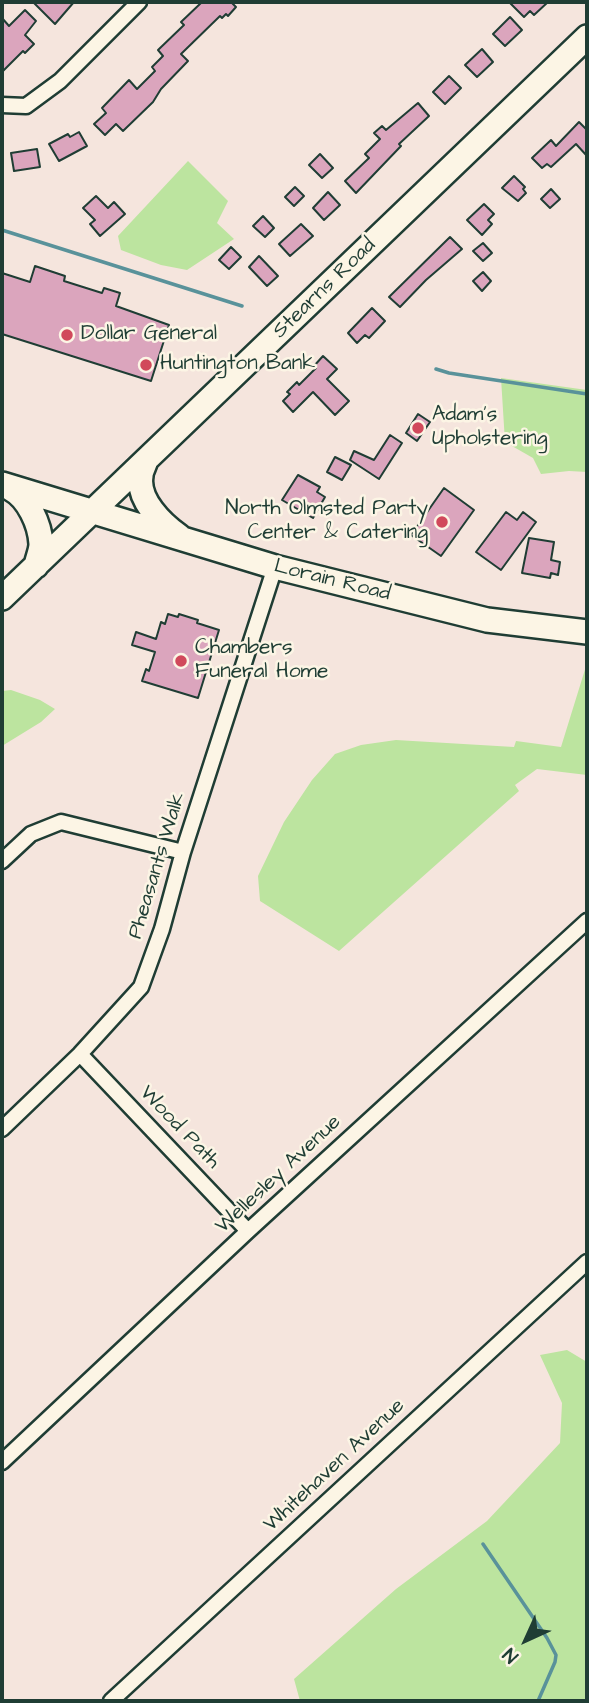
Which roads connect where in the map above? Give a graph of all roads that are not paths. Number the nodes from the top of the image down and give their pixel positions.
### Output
1 (139, 2) edge
2 (587, 37) edge
3 (2, 105) edge
4 (146, 460) junction
5 (2, 484) edge
6 (92, 512) junction
7 (184, 540) junction
8 (36, 566) junction
9 (275, 567) junction
10 (2, 598) edge
11 (587, 632) edge
12 (183, 852) junction
13 (2, 861) edge
14 (587, 921) edge
15 (80, 1054) junction
16 (2, 1129) edge
17 (248, 1231) junction
18 (587, 1262) edge
19 (2, 1462) edge
20 (111, 1701) edge

1 - 3 street
2 - 4 main road, Stearns Road
4 - 6 main road, Stearns Road
4 - 7 main road
5 - 6 main road, Lorain Road
5 - 8 main road
6 - 7 main road, Lorain Road
6 - 8 main road, Stearns Road
7 - 9 main road, Lorain Road
8 - 10 main road, Stearns Road
9 - 11 main road, Lorain Road
9 - 12 street, Pheasants Walk
12 - 13 street
12 - 15 street, Pheasants Walk
14 - 17 street, Wellesley Avenue
15 - 16 street, Pheasants Walk
15 - 17 street, Wood Path
17 - 19 street, Wellesley Avenue
18 - 20 street, Whitehaven Avenue

